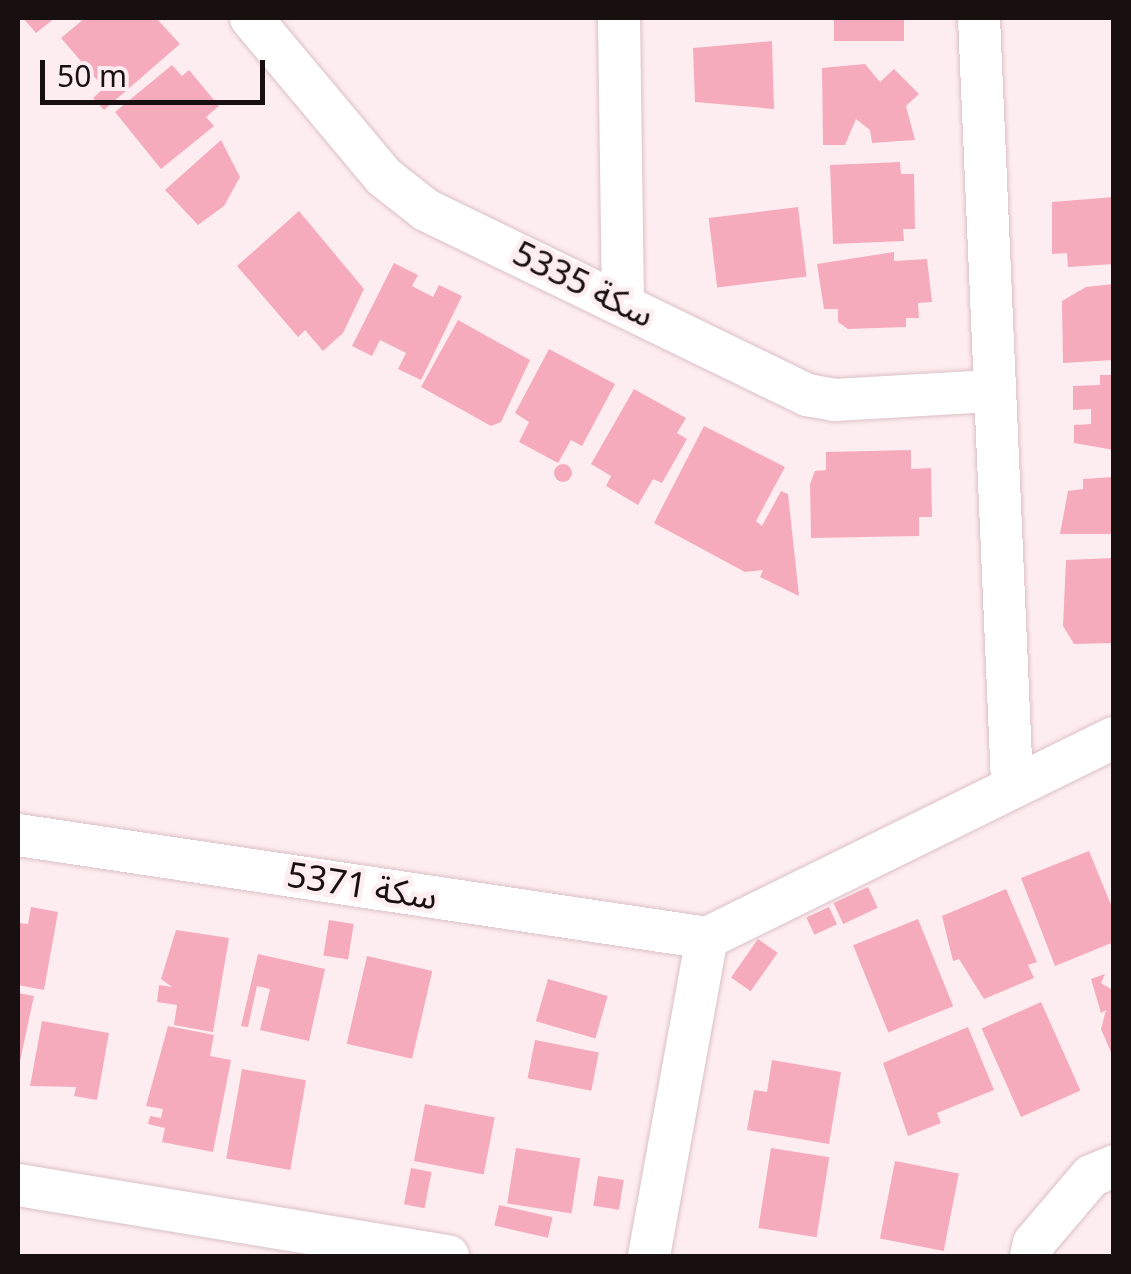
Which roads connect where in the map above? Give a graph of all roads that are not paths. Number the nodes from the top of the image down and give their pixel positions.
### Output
1 (251, 18) edge
2 (619, 18) edge
3 (979, 18) edge
4 (623, 302) junction
5 (992, 392) junction
6 (1114, 738) edge
7 (1012, 784) junction
8 (18, 835) edge
9 (707, 938) junction
10 (1114, 1166) edge
11 (18, 1185) edge
12 (267, 1242) edge
13 (448, 1256) edge
14 (649, 1256) edge
15 (1031, 1256) edge

1 - 4 street, سكة 5335
2 - 4 street
3 - 5 street
4 - 5 street, سكة 5335
5 - 7 street
6 - 7 street
7 - 9 street
8 - 9 street, سكة 5371
9 - 14 street
10 - 15 street
11 - 12 street
12 - 13 street

